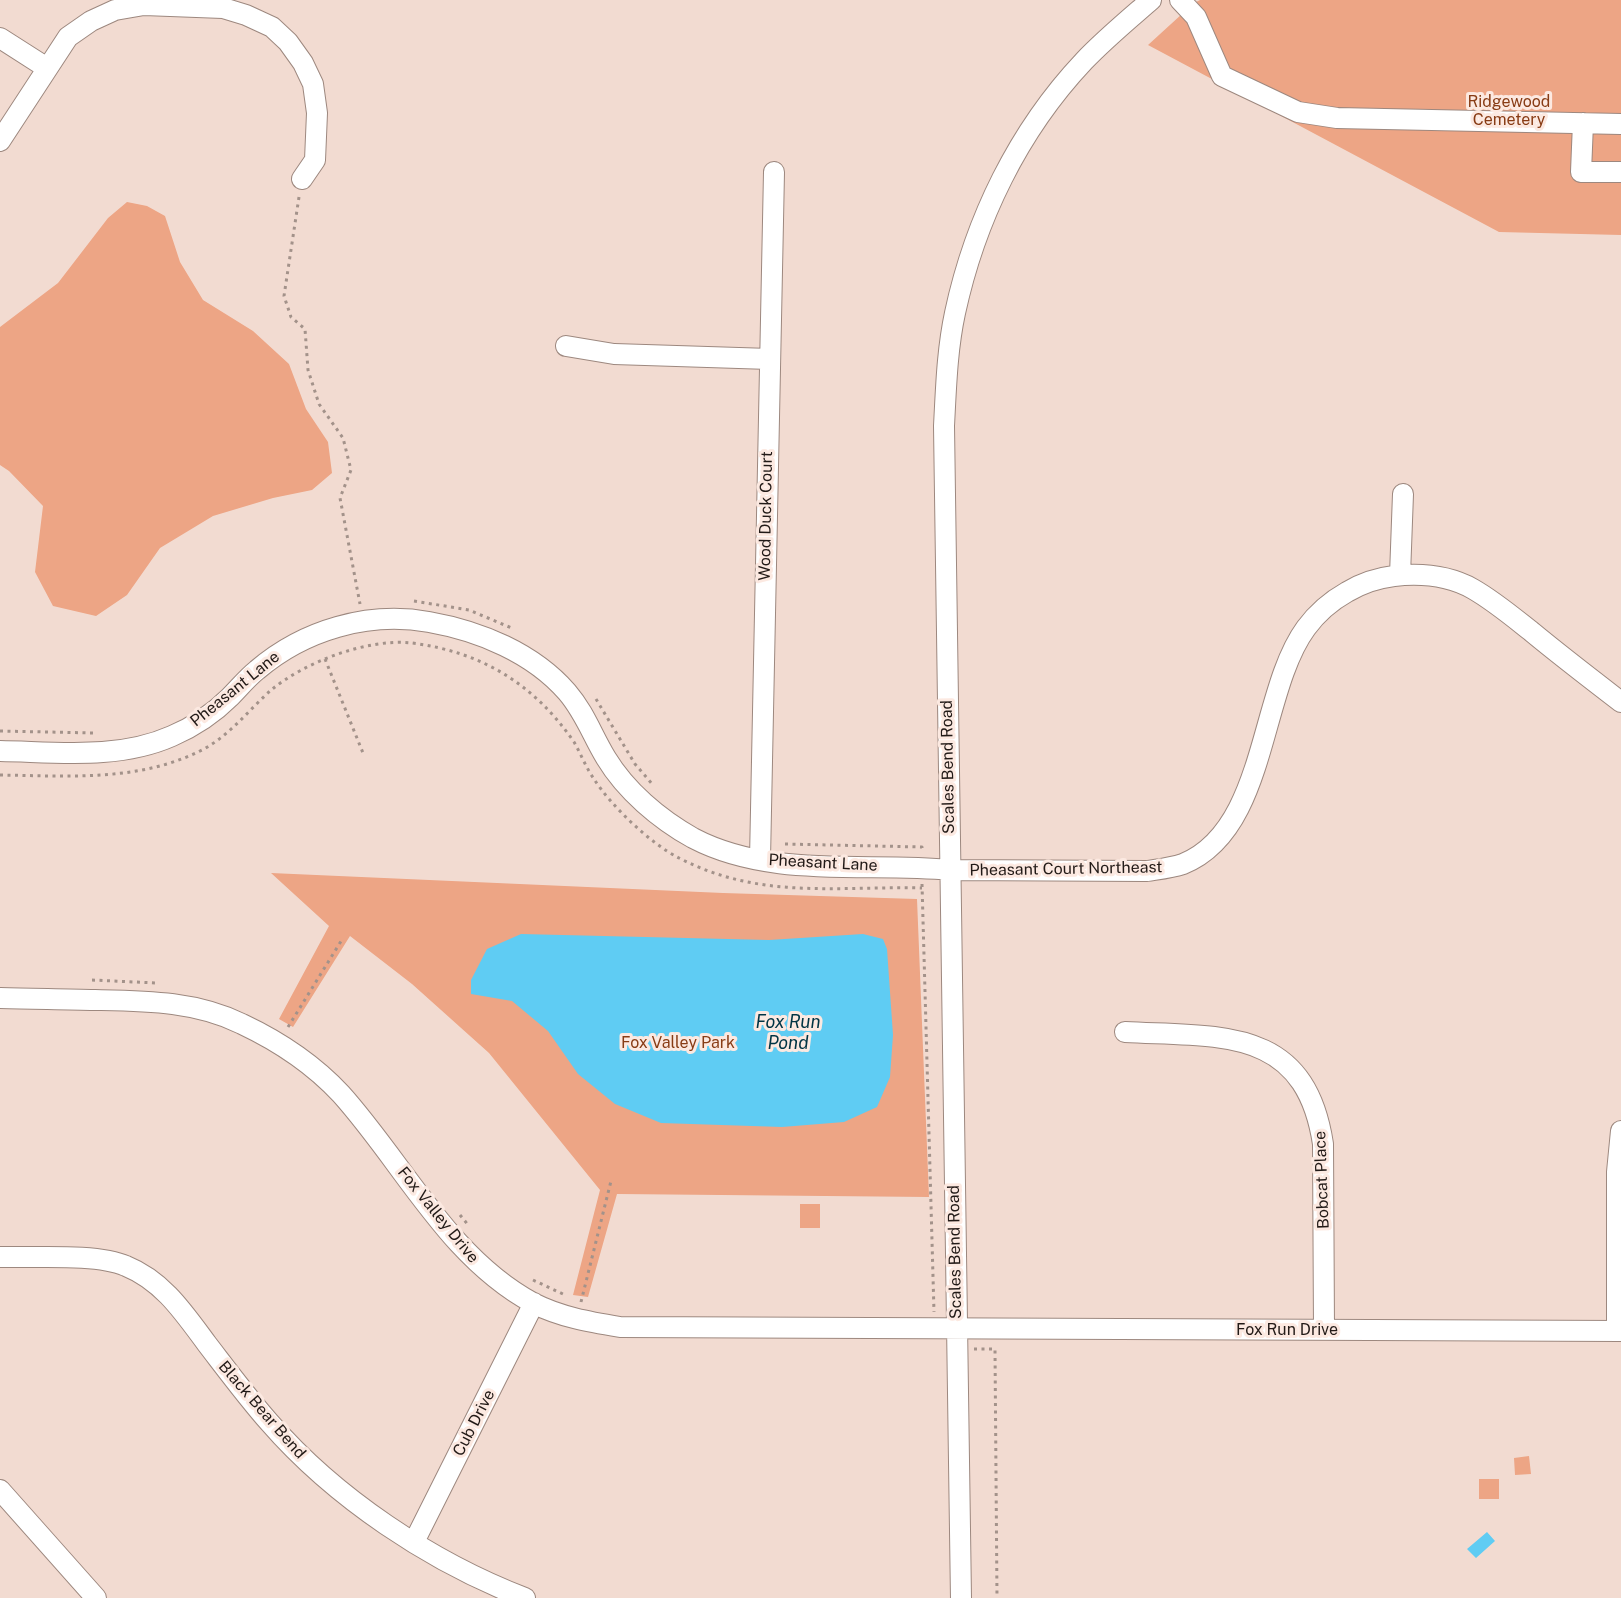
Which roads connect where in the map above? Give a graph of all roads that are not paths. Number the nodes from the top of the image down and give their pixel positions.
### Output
1 (1151, 0) edge
2 (1180, 0) edge
3 (0, 38) edge
4 (47, 68) junction
5 (1583, 123) junction
6 (1621, 124) edge
7 (0, 141) edge
8 (774, 172) dead end
9 (1621, 172) edge
10 (302, 179) road end
11 (566, 346) dead end
12 (770, 359) junction
13 (1403, 494) dead end
14 (1400, 575) junction
15 (1621, 702) edge
16 (0, 751) edge
17 (759, 850) junction
18 (950, 870) junction
19 (0, 998) edge
20 (1125, 1032) dead end
21 (1621, 1131) edge
22 (0, 1257) edge
23 (534, 1303) junction
24 (956, 1319) junction
25 (1324, 1330) junction
26 (1619, 1331) edge
27 (0, 1490) edge
28 (414, 1542) junction
29 (96, 1598) edge
30 (525, 1598) edge
31 (961, 1598) edge

1 - 18 street, Scales Bend Road
2 - 5 street
3 - 4 street
4 - 7 street
4 - 10 street
5 - 6 street
5 - 9 street
8 - 12 street, Wood Duck Court
11 - 12 street
12 - 17 street, Wood Duck Court
13 - 14 street
14 - 15 street, Pheasant Court Northeast
14 - 18 street, Pheasant Court Northeast
16 - 17 street, Pheasant Lane
17 - 18 street, Pheasant Lane
18 - 24 street, Scales Bend Road
19 - 23 street, Fox Valley Drive
20 - 25 street, Bobcat Place
21 - 26 street
22 - 28 street, Black Bear Bend
23 - 24 street, Fox Valley Drive
23 - 28 street, Cub Drive
24 - 25 street, Fox Run Drive
24 - 31 street, Scales Bend Road
25 - 26 street, Fox Run Drive
27 - 29 street
28 - 30 street, Black Bear Bend

